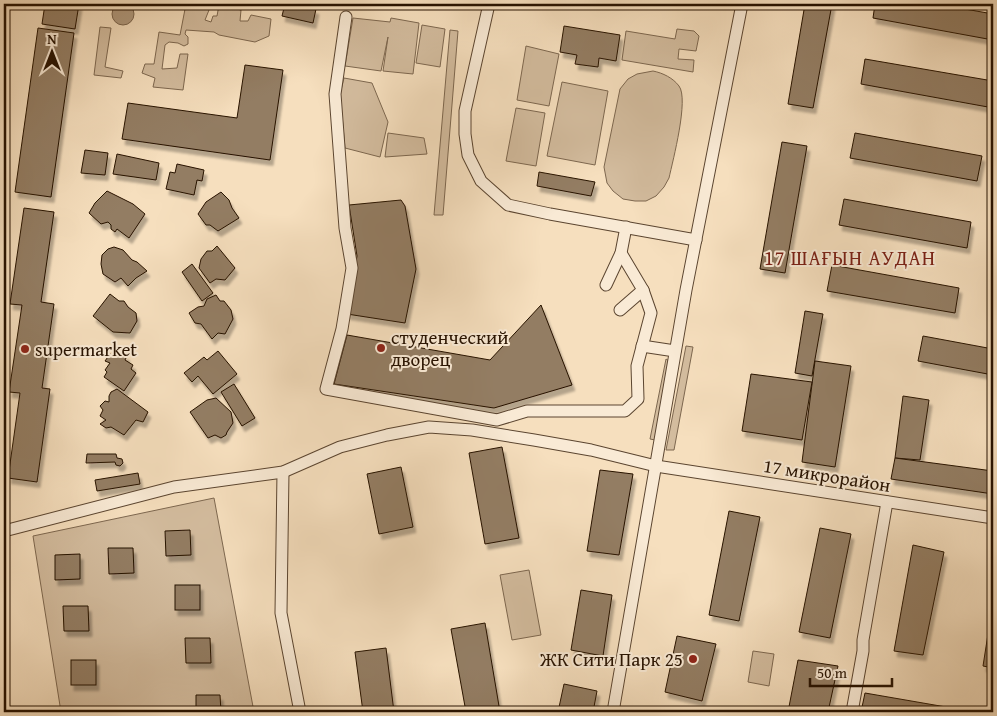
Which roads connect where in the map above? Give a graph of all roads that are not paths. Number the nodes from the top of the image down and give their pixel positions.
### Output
1 (490, 4) edge
2 (742, 4) edge
3 (346, 17) dead end
4 (626, 227) junction
5 (696, 240) junction
6 (621, 253) junction
7 (606, 285) dead end
8 (643, 290) junction
9 (620, 310) dead end
10 (642, 346) junction
11 (675, 351) junction
12 (656, 466) junction
13 (283, 472) junction
14 (887, 502) junction
15 (993, 518) edge
16 (4, 531) edge
17 (300, 712) edge
18 (613, 712) edge
19 (852, 712) edge

1 - 4 street
2 - 5 street
3 - 10 street
4 - 5 street
4 - 6 street
5 - 11 street
6 - 7 street
6 - 8 street
8 - 9 street
8 - 10 street
10 - 11 street
11 - 12 street
12 - 13 street, 17 микрорайон
12 - 14 street, 17 микрорайон
12 - 18 street
13 - 16 street, 17 микрорайон
13 - 17 street
14 - 15 street, 17 микрорайон
14 - 19 street

